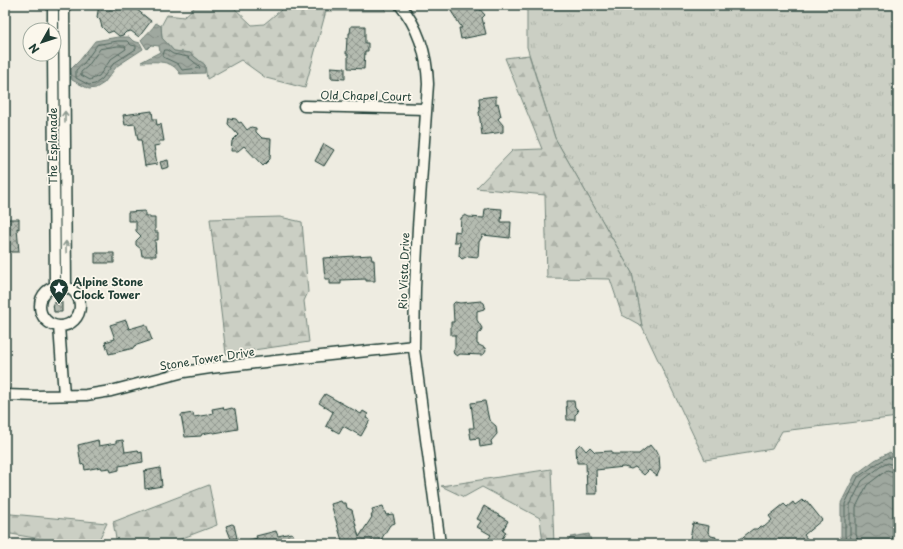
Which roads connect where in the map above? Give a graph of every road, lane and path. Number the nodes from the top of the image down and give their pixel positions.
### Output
1 (53, 5) edge
2 (64, 5) edge
3 (400, 5) edge
4 (53, 22) edge
5 (54, 62) edge
6 (304, 106) dead end
7 (426, 109) junction
8 (55, 285) junction
9 (66, 286) junction
10 (59, 326) junction
11 (414, 346) junction
12 (5, 395) edge
13 (64, 395) junction
14 (440, 544) edge

1 - 4 street
9 -> 2 street, The Esplanade
3 - 7 street, Rio Vista Drive
5 - 8 street, The Esplanade
6 - 7 street, Old Chapel Court
7 - 11 street, Rio Vista Drive
8 - 9 street
8 - 10 street
9 - 10 street
10 - 13 street
11 - 13 street, Stone Tower Drive
11 - 14 street, Rio Vista Drive
12 - 13 street, Stone Tower Drive

